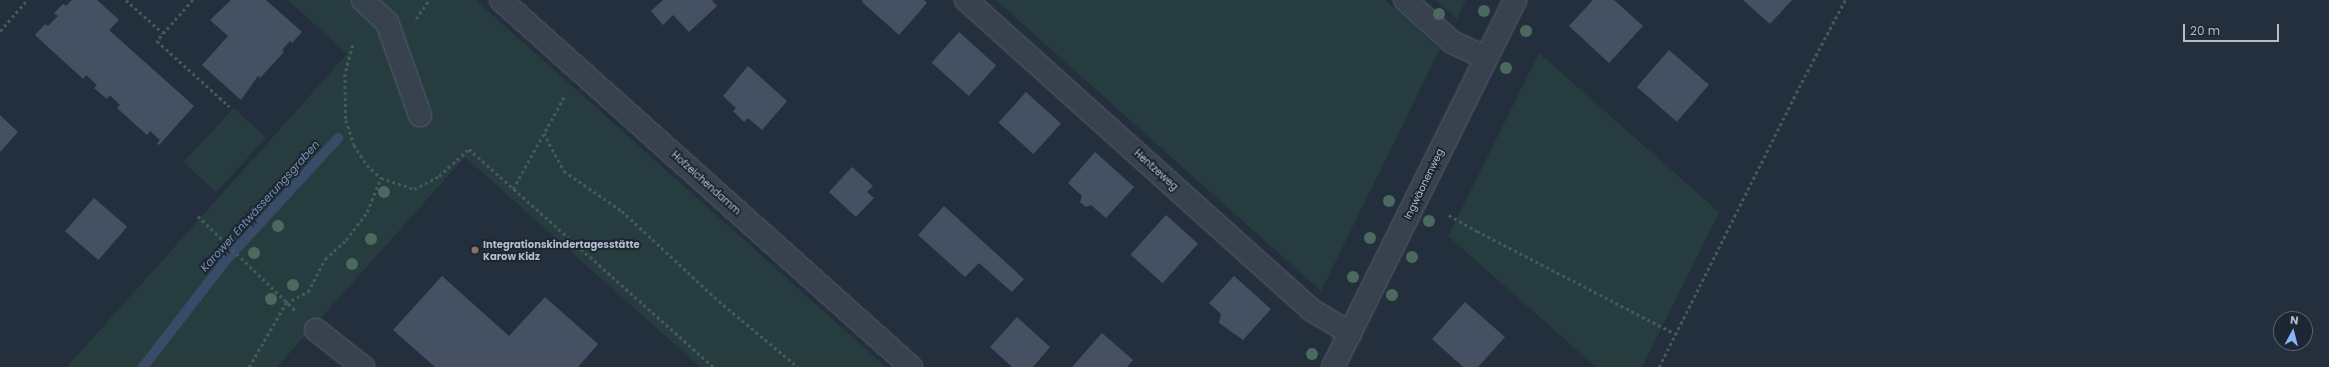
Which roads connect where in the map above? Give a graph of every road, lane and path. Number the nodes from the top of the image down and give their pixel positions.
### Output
1 (27, 0) edge
2 (126, 0) edge
3 (193, 0) edge
4 (363, 0) edge
5 (501, 0) edge
6 (966, 0) edge
7 (1405, 0) edge
8 (1515, 0) edge
9 (1845, 0) edge
10 (0, 30) edge
11 (163, 33) junction
12 (353, 45) dead end
13 (1486, 58) junction
14 (579, 70) junction
15 (230, 107) dead end
16 (420, 115) dead end
17 (544, 133) junction
18 (381, 178) junction
19 (513, 189) junction
20 (1449, 214) dead end
21 (198, 216) dead end
22 (286, 303) junction
23 (316, 330) dead end
24 (1350, 334) junction
25 (1676, 334) junction
26 (249, 367) edge
27 (363, 367) edge
28 (714, 367) edge
29 (798, 367) edge
30 (911, 367) edge
31 (1333, 367) edge
32 (1659, 367) edge

1 - 10 path
2 - 11 path
3 - 11 path
4 - 16 street
5 - 14 street, Hofzeichendamm
6 - 24 street, Hentzeweg
7 - 13 street
8 - 13 street, Ingwäonenweg
9 - 25 path
11 - 15 path
12 - 18 path
13 - 24 street, Ingwäonenweg
14 - 17 path
14 - 30 street, Hofzeichendamm
17 - 19 path
17 - 29 path
18 - 19 path
18 - 22 path
19 - 28 path
20 - 25 path
21 - 22 path
22 - 26 path
23 - 27 street
24 - 31 street, Ingwäonenweg
25 - 32 path

